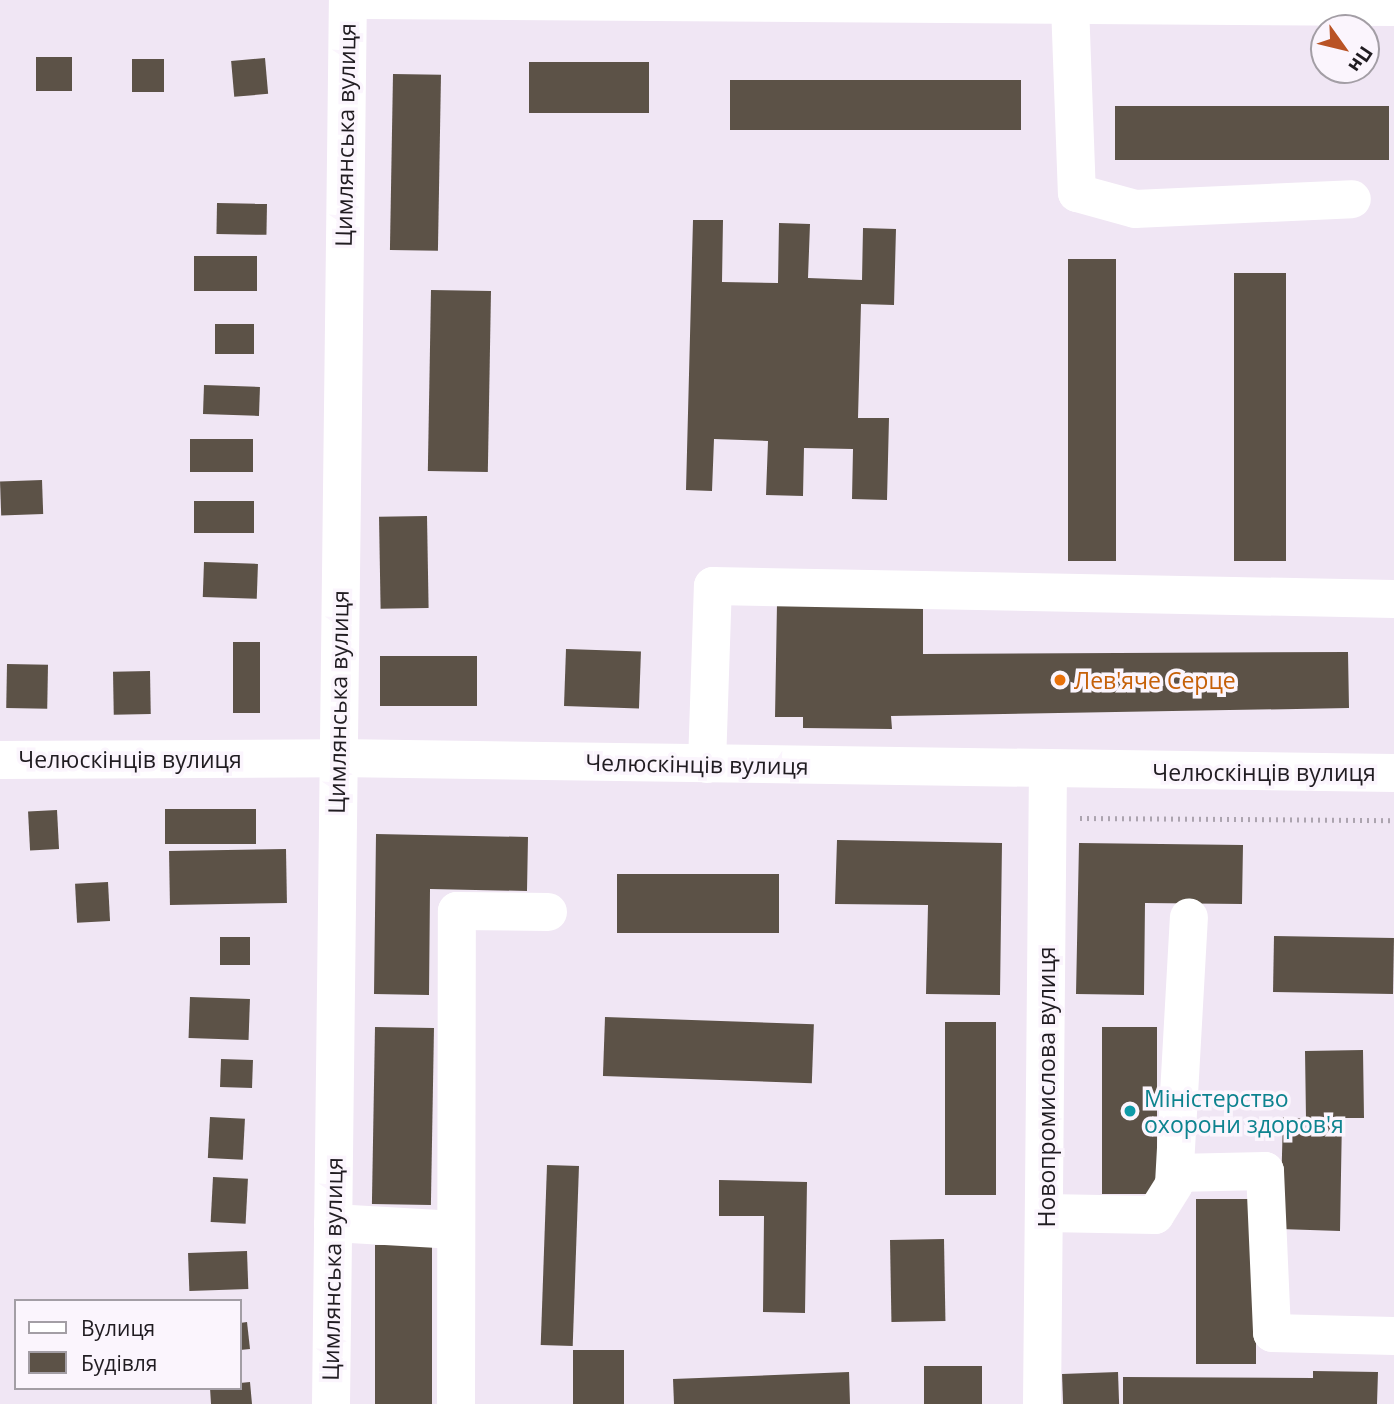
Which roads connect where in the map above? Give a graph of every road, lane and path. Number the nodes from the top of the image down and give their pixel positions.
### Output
1 (348, 0) edge
2 (369, 0) edge
3 (1070, 5) junction
4 (1394, 7) edge
5 (1352, 199) dead end
6 (1394, 599) edge
7 (337, 758) junction
8 (0, 760) edge
9 (707, 764) junction
10 (1048, 770) junction
11 (1394, 773) edge
12 (1048, 818) junction
13 (1394, 820) edge
14 (548, 912) dead end
15 (1189, 917) dead end
16 (1175, 1173) junction
17 (1046, 1213) junction
18 (333, 1223) junction
19 (456, 1230) junction
20 (1394, 1336) edge
21 (331, 1404) edge
22 (456, 1404) edge
23 (1042, 1404) edge

1 - 7 street, Цимлянська вулиця
2 - 3 street
3 - 4 street
3 - 5 street
6 - 9 street
7 - 8 street, Челюскінців вулиця
7 - 9 street, Челюскінців вулиця
7 - 18 street, Цимлянська вулиця
9 - 10 street, Челюскінців вулиця
10 - 11 street, Челюскінців вулиця
10 - 12 street, Новопромислова вулиця
12 - 13 path
12 - 17 street, Новопромислова вулиця
14 - 19 street
15 - 16 street
16 - 17 street
16 - 20 street
17 - 23 street, Новопромислова вулиця
18 - 19 street
18 - 21 street, Цимлянська вулиця
19 - 22 street

